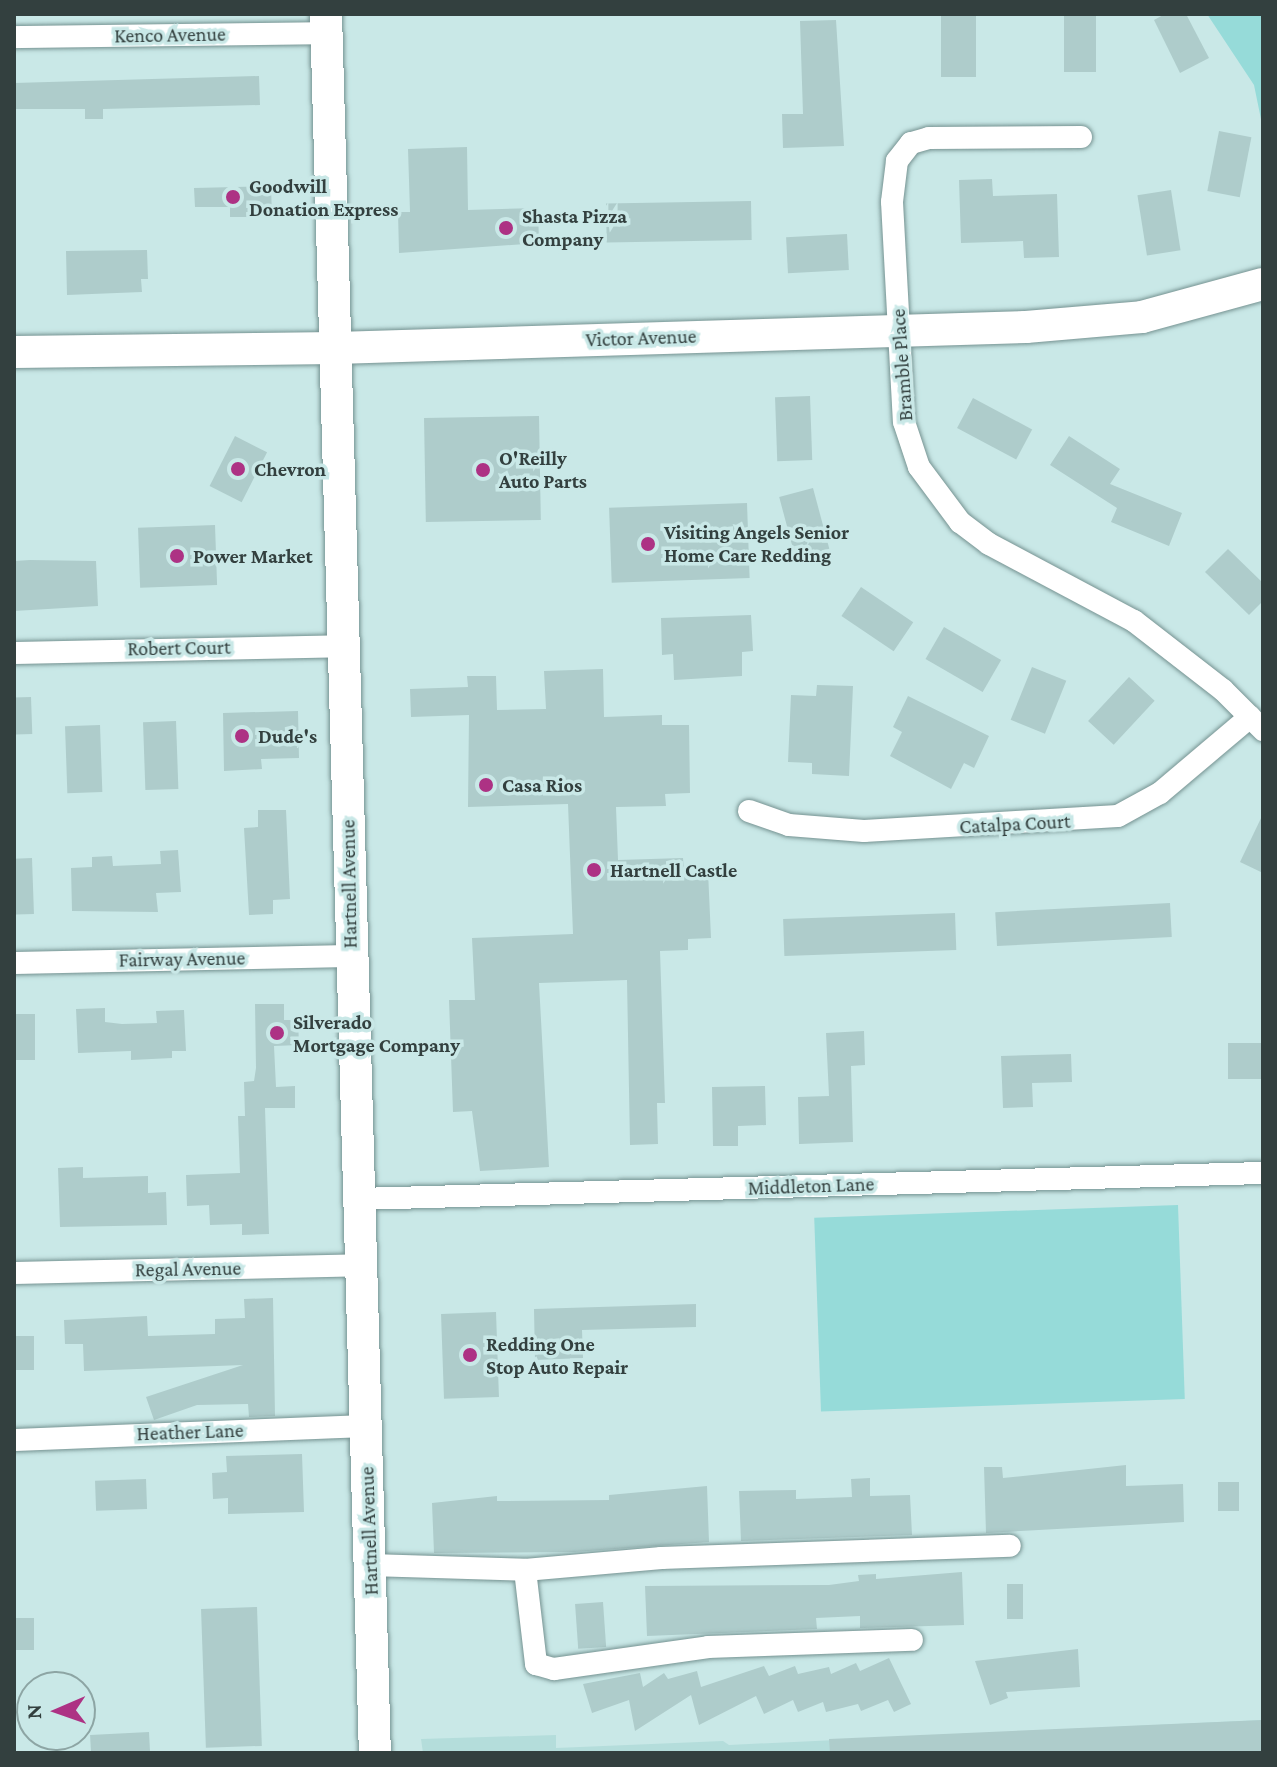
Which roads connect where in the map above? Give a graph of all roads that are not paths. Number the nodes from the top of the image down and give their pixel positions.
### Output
1 (327, 24) edge
2 (14, 37) edge
3 (1081, 137) dead end
4 (1263, 284) edge
5 (898, 330) junction
6 (336, 348) junction
7 (14, 352) edge
8 (343, 646) junction
9 (14, 653) edge
10 (1256, 723) edge
11 (749, 811) dead end
12 (350, 956) junction
13 (14, 963) edge
14 (1263, 1173) edge
15 (359, 1199) junction
16 (361, 1265) junction
17 (14, 1273) edge
18 (367, 1426) junction
19 (14, 1440) edge
20 (1010, 1546) dead end
21 (370, 1565) junction
22 (525, 1570) junction
23 (912, 1640) dead end
24 (375, 1753) edge

1 - 2 street, Kenco Avenue
1 - 6 main road, Hartnell Avenue
3 - 5 street, Bramble Place
4 - 5 main road, Victor Avenue
5 - 6 main road, Victor Avenue
5 - 10 street, Bramble Place
6 - 7 main road, Victor Avenue
6 - 8 main road, Hartnell Avenue
8 - 9 street, Robert Court
8 - 12 main road, Hartnell Avenue
10 - 11 street, Catalpa Court
12 - 13 street, Fairway Avenue
12 - 15 main road, Hartnell Avenue
14 - 15 street, Middleton Lane
15 - 16 main road, Hartnell Avenue
16 - 17 street, Regal Avenue
16 - 18 main road, Hartnell Avenue
18 - 19 street, Heather Lane
18 - 21 main road, Hartnell Avenue
20 - 22 street
21 - 22 street
21 - 24 main road, Hartnell Avenue
22 - 23 street

